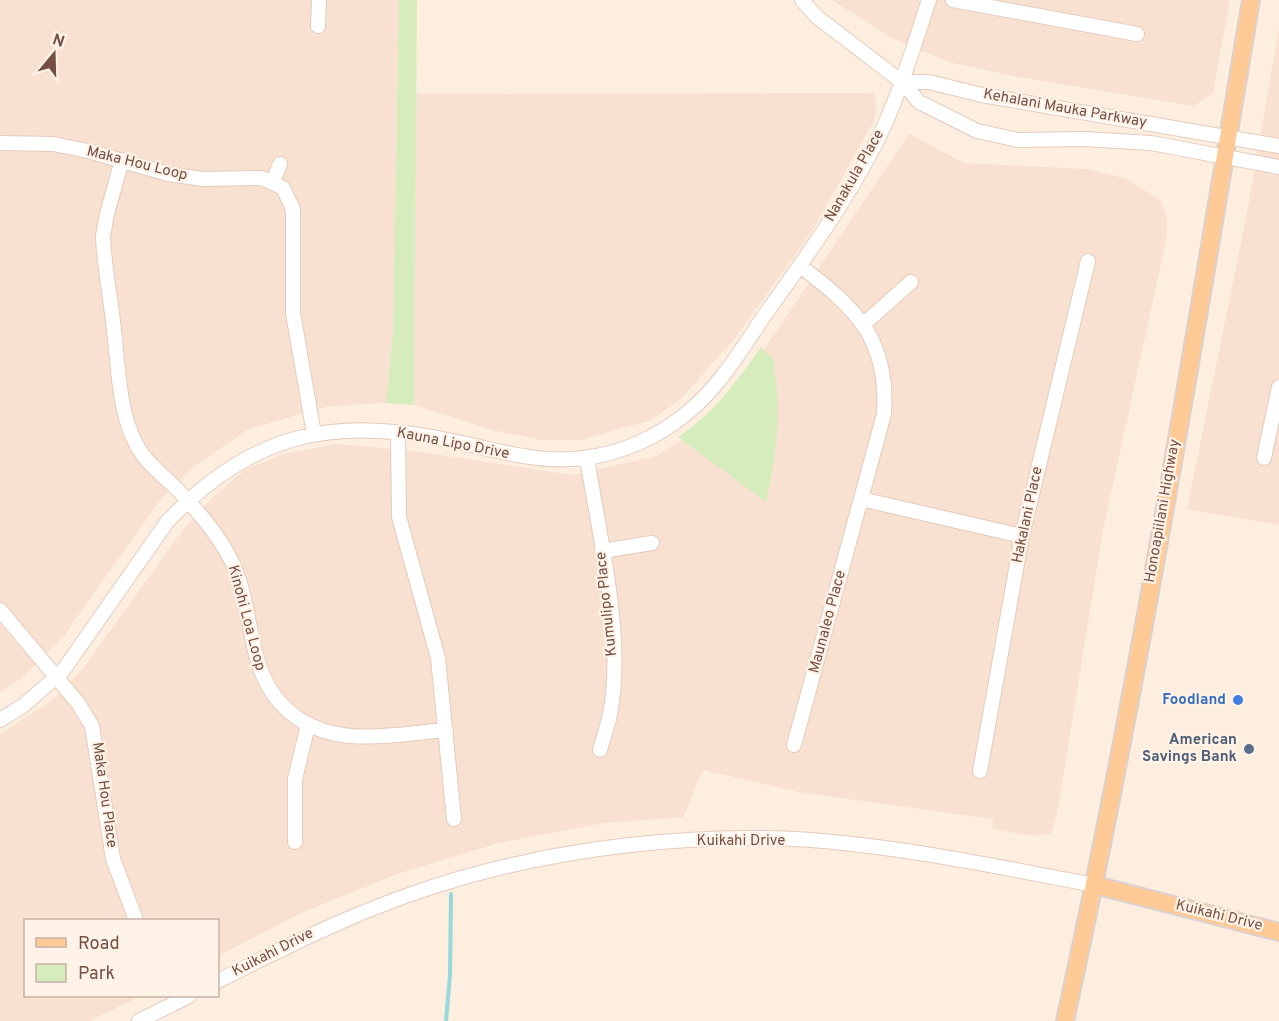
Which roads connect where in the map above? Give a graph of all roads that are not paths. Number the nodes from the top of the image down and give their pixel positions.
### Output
1 (319, 0) edge
2 (802, 0) edge
3 (929, 0) edge
4 (953, 0) edge
5 (1251, 0) edge
6 (318, 26) dead end
7 (1137, 34) dead end
8 (902, 82) junction
9 (1228, 137) junction
10 (0, 142) edge
11 (1279, 146) edge
12 (1225, 157) junction
13 (122, 160) junction
14 (280, 164) dead end
15 (1279, 167) edge
16 (273, 182) junction
17 (1088, 261) dead end
18 (800, 266) junction
19 (911, 282) dead end
20 (865, 323) junction
21 (1279, 387) edge
22 (398, 433) junction
23 (314, 434) junction
24 (587, 458) junction
25 (1264, 458) dead end
26 (861, 499) junction
27 (188, 501) junction
28 (1022, 536) junction
29 (652, 543) dead end
30 (602, 551) junction
31 (0, 610) edge
32 (56, 678) junction
33 (0, 720) edge
34 (308, 725) junction
35 (446, 730) junction
36 (794, 745) dead end
37 (600, 750) dead end
38 (980, 771) dead end
39 (454, 819) dead end
40 (294, 842) dead end
41 (1095, 885) junction
42 (135, 919) edge
43 (1279, 932) edge
44 (219, 980) edge
45 (187, 997) edge
46 (139, 1021) edge
47 (1065, 1021) edge

1 - 6 street
2 - 8 street, Kehalani Mauka Parkway
3 - 8 street, Nanakula Place
4 - 7 street
5 - 9 main road, Honoapiilani Highway
8 - 9 street, Kehalani Mauka Parkway
8 - 12 street, Kehalani Mauka Parkway
8 - 18 street, Nanakula Place
9 - 11 street, Kehalani Mauka Parkway
9 - 12 main road, Honoapiilani Highway
10 - 13 street, Maka Hou Loop
12 - 15 street, Kehalani Mauka Parkway
12 - 41 main road, Honoapiilani Highway
13 - 16 street, Maka Hou Loop
13 - 27 street, Kinohi Loa Loop
14 - 16 street
16 - 23 street
17 - 28 street, Hakalani Place
18 - 20 street
18 - 24 street, Kauna Lipo Drive
19 - 20 street
20 - 26 street, Maunaleo Place
21 - 25 street
22 - 23 street, Kauna Lipo Drive
22 - 24 street, Kauna Lipo Drive
22 - 35 street
23 - 27 street, Kauna Lipo Drive
24 - 30 street, Kumulipo Place
26 - 28 street
26 - 36 street, Maunaleo Place
27 - 32 street, Kauna Lipo Drive
27 - 34 street, Kinohi Loa Loop
28 - 38 street, Hakalani Place
29 - 30 street
30 - 37 street, Kumulipo Place
31 - 32 street
32 - 33 street, Kauna Lipo Drive
32 - 42 street, Maka Hou Place
34 - 35 street, Kinohi Loa Loop
34 - 40 street
35 - 39 street
41 - 43 main road, Kuikahi Drive
41 - 44 street, Kuikahi Drive
41 - 47 main road, Honoapiilani Highway
45 - 46 street

